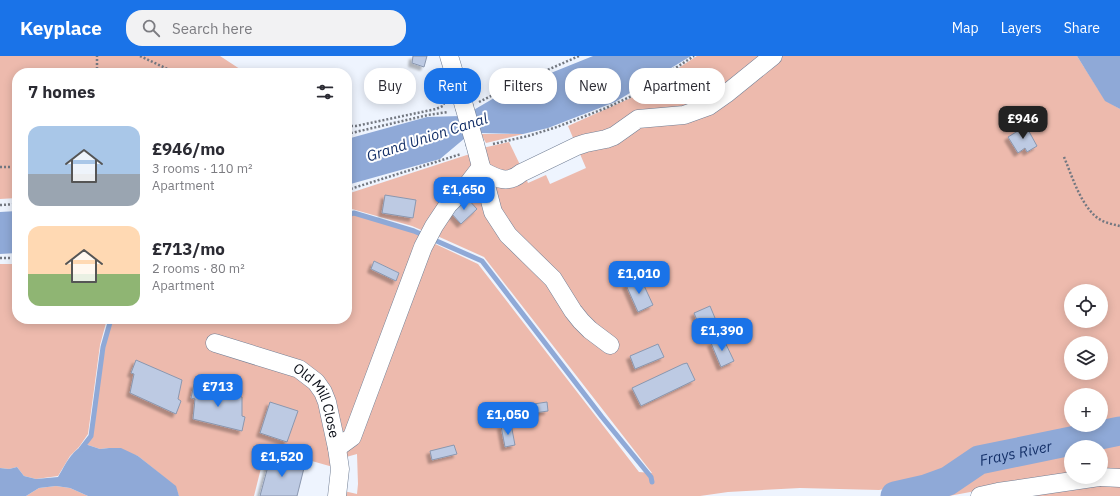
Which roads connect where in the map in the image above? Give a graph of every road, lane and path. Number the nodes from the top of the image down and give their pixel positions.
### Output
1 (97, 56) edge
2 (140, 56) edge
3 (449, 56) edge
4 (694, 56) edge
5 (773, 56) edge
6 (97, 68) edge
7 (165, 68) edge
8 (436, 109) dead end
9 (352, 126) edge
10 (480, 155) junction
11 (1064, 157) dead end
12 (12, 167) edge
13 (0, 168) edge
14 (352, 189) edge
15 (12, 204) edge
16 (0, 205) edge
17 (1120, 226) edge
18 (0, 258) edge
19 (12, 258) edge
20 (215, 343) dead end
21 (610, 345) dead end
22 (337, 448) junction
23 (1108, 477) edge
24 (1120, 478) edge
25 (1064, 482) edge
26 (337, 496) edge
27 (980, 496) edge

1 - 6 path
2 - 7 path
3 - 10 street, bridge
4 - 10 path
5 - 10 street
8 - 9 path
10 - 14 path
10 - 21 street
10 - 22 street
11 - 17 path
12 - 13 path
15 - 16 path
18 - 19 path
20 - 22 street, Old Mill Close
22 - 26 street, Old Mill Close
23 - 24 street
25 - 27 street

